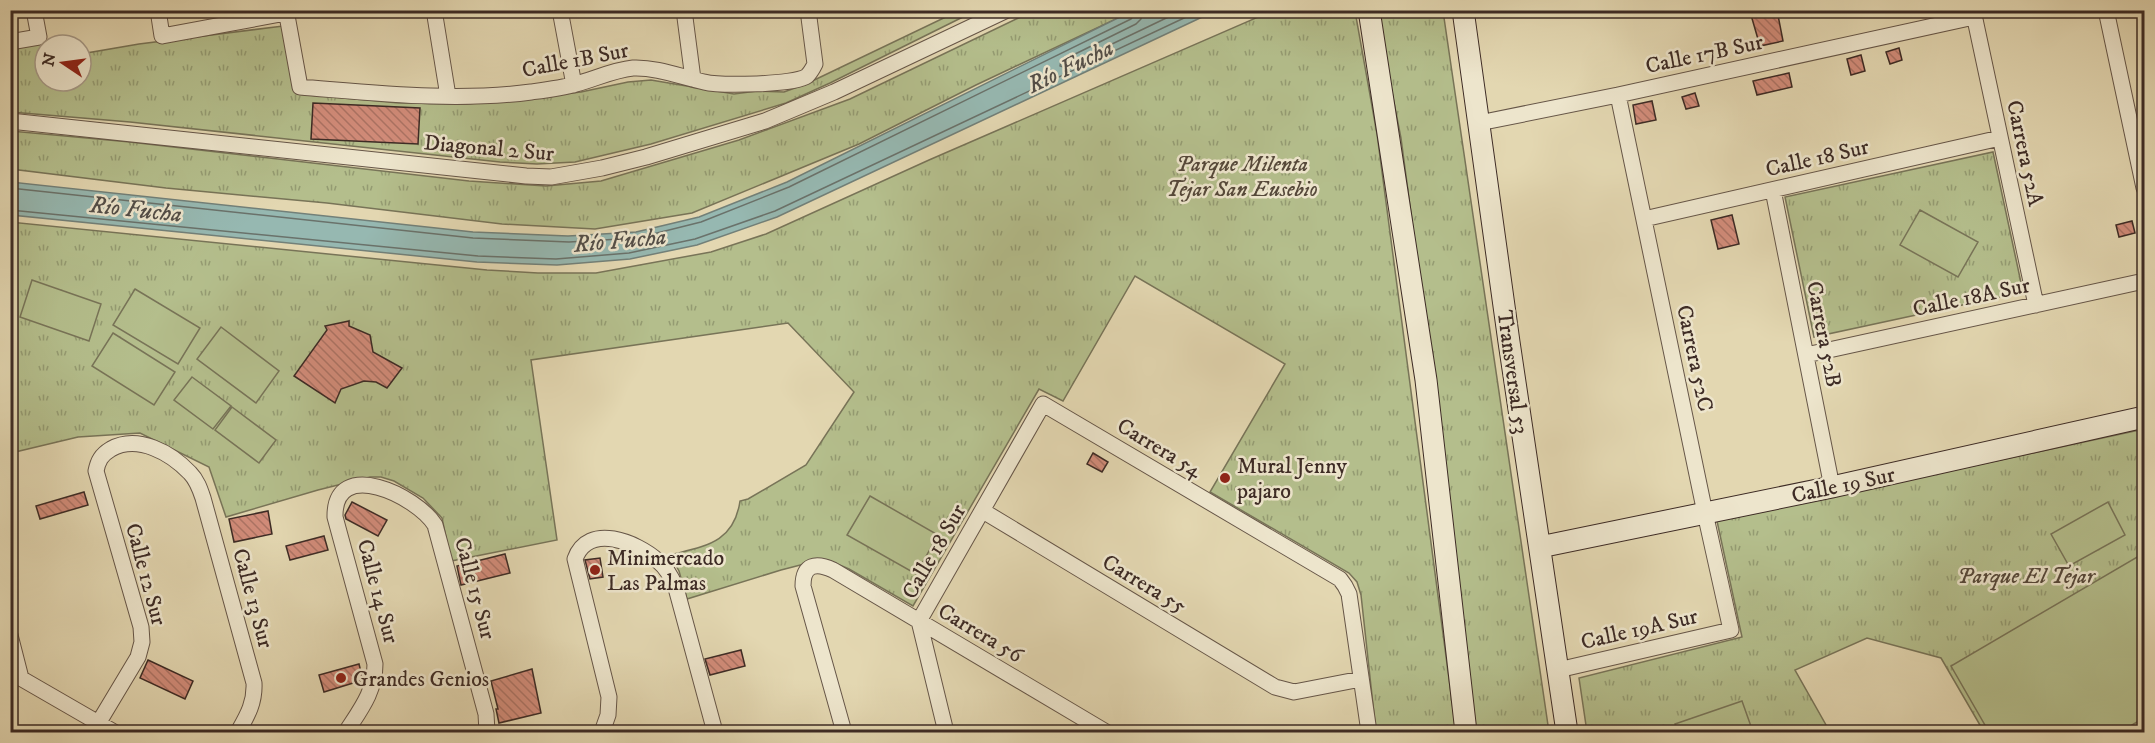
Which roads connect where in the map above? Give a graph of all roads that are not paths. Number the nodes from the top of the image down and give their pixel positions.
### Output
1 (34, 10) edge
2 (158, 10) edge
3 (434, 10) edge
4 (560, 10) edge
5 (684, 10) edge
6 (808, 10) edge
7 (1007, 10) edge
8 (1369, 10) edge
9 (1463, 10) edge
10 (2106, 10) edge
11 (286, 12) edge
12 (1973, 14) edge
13 (10, 42) edge
14 (693, 79) junction
15 (574, 85) junction
16 (1618, 95) junction
17 (448, 96) junction
18 (10, 121) edge
19 (1479, 123) junction
20 (2000, 138) junction
21 (2145, 188) edge
22 (1773, 190) junction
23 (1644, 219) junction
24 (2145, 281) edge
25 (2036, 305) junction
26 (1806, 355) junction
27 (1043, 404) joint
28 (2145, 417) edge
29 (104, 453) joint
30 (1832, 487) junction
31 (343, 492) joint
32 (983, 511) junction
33 (1705, 513) junction
34 (1540, 547) junction
35 (919, 621) junction
36 (1731, 630) joint
37 (10, 635) edge
38 (1558, 670) junction
39 (16, 675) edge
40 (1361, 679) junction
41 (96, 728) edge
42 (114, 732) edge
43 (238, 732) edge
44 (346, 732) edge
45 (487, 732) edge
46 (602, 732) edge
47 (715, 732) edge
48 (844, 732) edge
49 (946, 732) edge
50 (1106, 732) edge
51 (1369, 732) edge
52 (1466, 732) edge
53 (1567, 732) edge

1 - 13 street
2 - 11 street
3 - 17 street
4 - 15 street
5 - 14 street
6 - 14 street, Calle 1B Sur
7 - 18 street, Diagonal 2 Sur
8 - 52 street
9 - 19 street, Transversal 53
10 - 21 street
11 - 17 street, Calle 1B Sur
12 - 16 street, Calle 17B Sur
12 - 20 street, Carrera 52A
14 - 15 street, Calle 1B Sur
15 - 17 street, Calle 1B Sur
16 - 19 street, Calle 17B Sur
16 - 23 street, Carrera 52C
19 - 34 street, Transversal 53
20 - 22 street, Calle 18 Sur
20 - 25 street, Carrera 52A
22 - 23 street, Calle 18 Sur
22 - 26 street, Carrera 52B
23 - 33 street, Carrera 52C
24 - 25 street, Calle 18A Sur
25 - 26 street, Calle 18A Sur
26 - 30 street, Carrera 52B
27 - 32 street, Calle 18 Sur
27 - 40 street, Carrera 54
28 - 30 street, Calle 19 Sur
29 - 41 street, Calle 12 Sur
29 - 43 street, Calle 13 Sur
30 - 33 street, Calle 19 Sur
31 - 44 street, Calle 14 Sur
31 - 45 street, Calle 15 Sur
32 - 35 street, Calle 18 Sur
32 - 40 street, Carrera 55
33 - 34 street, Calle 19 Sur
33 - 36 street, Carrera 52C
34 - 38 street, Transversal 53
35 - 48 street, Carrera 56
35 - 49 street, Calle 18 Sur
35 - 50 street, Carrera 56
36 - 38 street, Calle 19A Sur
37 - 39 street
38 - 53 street, Transversal 53
39 - 41 street
40 - 51 street
41 - 42 street
46 - 47 street

